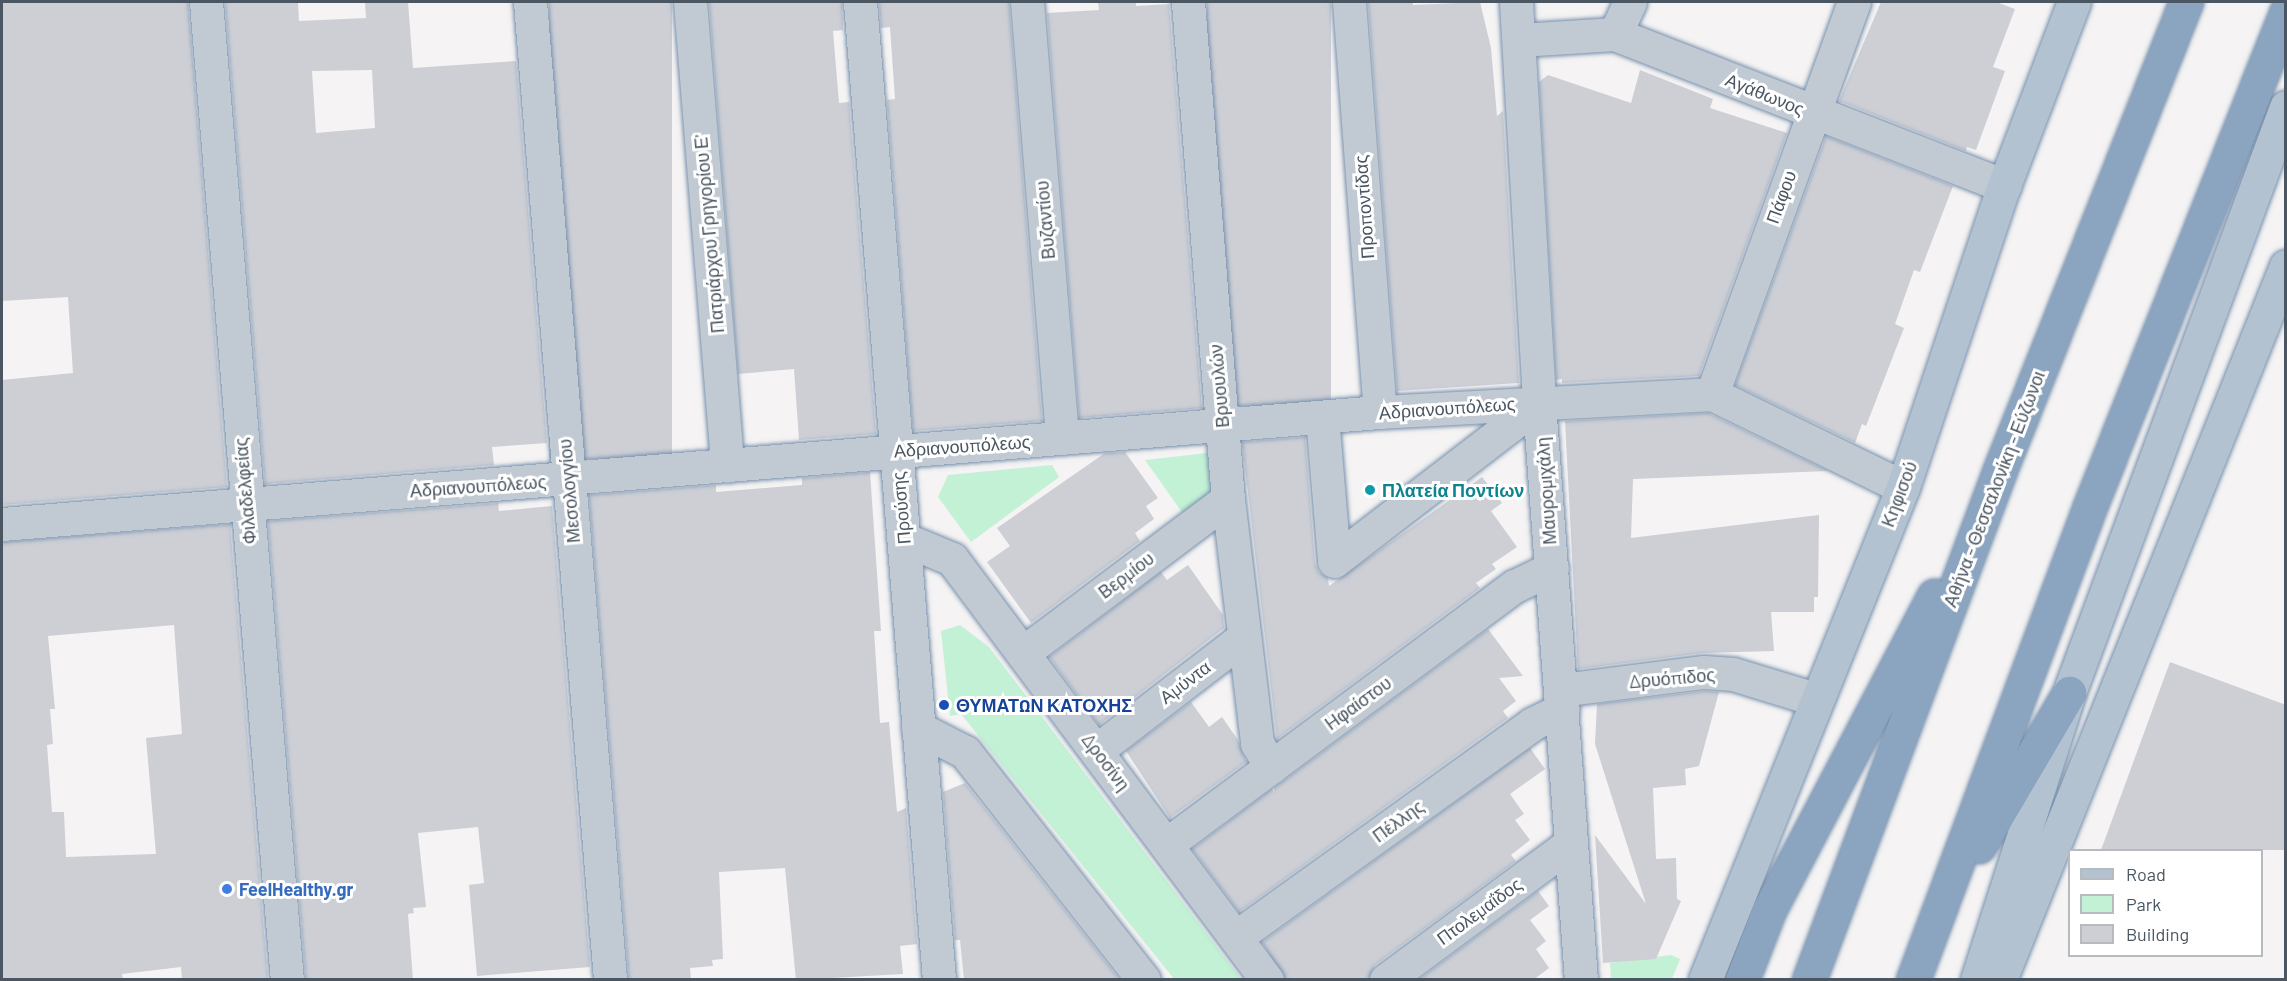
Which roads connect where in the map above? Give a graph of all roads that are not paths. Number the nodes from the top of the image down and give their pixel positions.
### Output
1 (206, 2) edge
2 (530, 2) edge
3 (690, 2) edge
4 (860, 2) edge
5 (1027, 2) edge
6 (1188, 2) edge
7 (1349, 2) edge
8 (1516, 2) edge
9 (1630, 2) edge
10 (1854, 2) edge
11 (2074, 2) edge
12 (2186, 2) edge
13 (2286, 13) edge
14 (1615, 34) junction
15 (1520, 40) junction
16 (2286, 107) edge
17 (1811, 113) junction
18 (2004, 186) junction
19 (2286, 266) edge
20 (1712, 394) junction
21 (1539, 403) junction
22 (1380, 412) junction
23 (1322, 417) junction
24 (1223, 426) junction
25 (1062, 438) junction
26 (896, 450) junction
27 (727, 466) junction
28 (2000, 470) junction
29 (568, 479) junction
30 (1903, 487) junction
31 (1228, 499) junction
32 (245, 504) junction
33 (2, 524) edge
34 (904, 539) junction
35 (1552, 568) junction
36 (1244, 637) junction
37 (1024, 652) junction
38 (2069, 693) junction
39 (1815, 699) junction
40 (1562, 700) junction
41 (918, 728) junction
42 (1097, 750) junction
43 (1270, 767) junction
44 (1571, 843) junction
45 (1167, 844) junction
46 (1934, 922) junction
47 (1236, 937) junction
48 (287, 980) edge
49 (610, 980) edge
50 (939, 980) edge
51 (1144, 980) edge
52 (1267, 980) edge
53 (1386, 980) edge
54 (1581, 980) edge
55 (1705, 980) edge
56 (1742, 980) edge
57 (1809, 980) edge
58 (1913, 980) edge
59 (1977, 980) edge
60 (2000, 980) edge

1 - 32 street, Φιλαδελφείας
2 - 29 street, Μεσολογγίου
3 - 27 street, Πατριάρχου Γρηγορίου Ε'
4 - 26 street, Προύσης
5 - 25 street, Βυζαντίου
6 - 24 street, Βρυουλών
7 - 22 street, Προποντίδας
8 - 15 street, Μαυρομιχάλη
9 - 14 street
10 - 17 street, Πάφου
11 - 18 main road, Κηφισού
12 - 28 highway, Αθήνα - Θεσσαλονίκη - Εύζωνοι
13 - 46 highway
14 - 15 street, Αγάθωνος
14 - 17 street, Αγάθωνος
15 - 21 street, Μαυρομιχάλη
16 - 38 main road
17 - 18 street, Αγάθωνος
17 - 20 street, Πάφου
18 - 30 main road, Κηφισού
19 - 60 main road
20 - 21 street, Αδριανουπόλεως
20 - 30 street, Αδριανουπόλεως
21 - 22 street, Αδριανουπόλεως
21 - 23 street
21 - 35 street, Μαυρομιχάλη
22 - 23 street, Αδριανουπόλεως
23 - 24 street, Αδριανουπόλεως
24 - 25 street, Αδριανουπόλεως
24 - 31 street, Βρυουλών
25 - 26 street, Αδριανουπόλεως
26 - 27 street, Αδριανουπόλεως
26 - 34 street, Προύσης
27 - 29 street, Αδριανουπόλεως
28 - 56 highway
28 - 57 highway, Αθήνα - Θεσσαλονίκη - Εύζωνοι
29 - 32 street, Αδριανουπόλεως
29 - 49 street, Μεσολογγίου
30 - 39 main road, Κηφισού
31 - 36 street, Βρυουλών
31 - 37 street, Βερμίου
32 - 33 street, Αδριανουπόλεως
32 - 48 street, Φιλαδελφείας
34 - 37 street, Δροσίνη
34 - 41 street, Προύσης
35 - 40 street, Μαυρομιχάλη
35 - 43 street, Ηφαίστου
36 - 42 street, Αμύντα
36 - 43 street, Βρυουλών
37 - 42 street, Δροσίνη
38 - 46 highway
38 - 59 main road
39 - 40 street, Δρυόπιδος
39 - 55 main road, Κηφισού
40 - 44 street, Μαυρομιχάλη
40 - 47 street, Πέλλης
41 - 50 street, Προύσης
41 - 51 street
42 - 45 street, Δροσίνη
43 - 45 street, Ηφαίστου
44 - 53 street, Πτολεμαΐδος
44 - 54 street, Μαυρομιχάλη
45 - 47 street, Δροσίνη
46 - 58 highway
47 - 52 street, Δροσίνη

